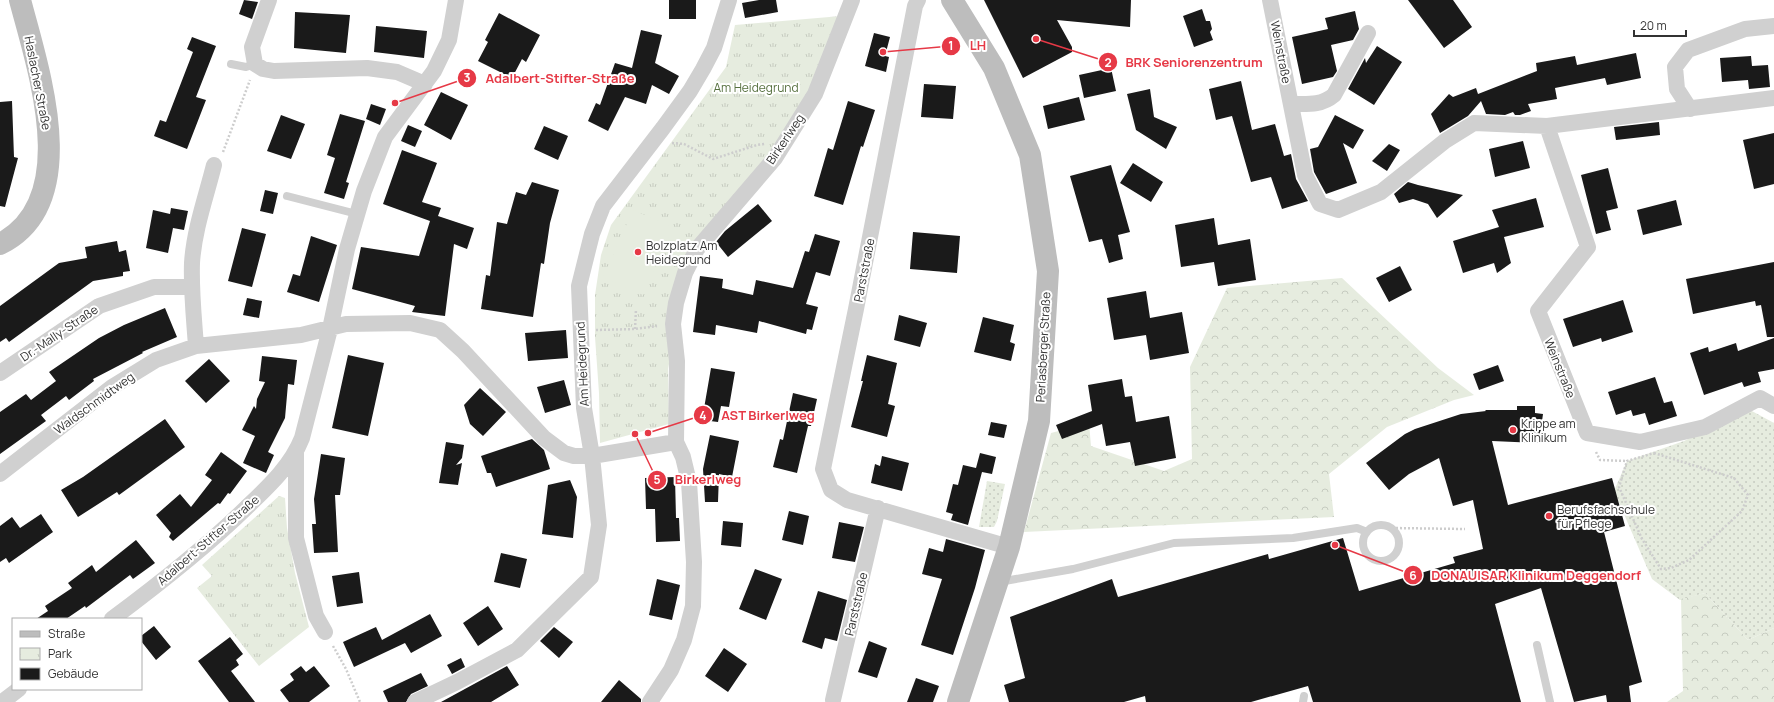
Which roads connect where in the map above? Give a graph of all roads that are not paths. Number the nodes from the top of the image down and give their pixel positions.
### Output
1 (20, 0) edge
2 (269, 0) edge
3 (456, 0) edge
4 (729, 0) edge
5 (852, 0) edge
6 (918, 0) edge
7 (952, 0) edge
8 (1270, 0) edge
9 (1774, 26) edge
10 (1368, 33) dead end
11 (231, 64) dead end
12 (256, 64) junction
13 (425, 84) junction
14 (1774, 98) edge
15 (1291, 104) junction
16 (1690, 109) junction
17 (1547, 126) junction
18 (214, 165) road end
19 (287, 196) dead end
20 (357, 214) junction
21 (0, 244) edge
22 (192, 287) junction
23 (330, 329) junction
24 (196, 346) junction
25 (0, 373) edge
26 (1774, 406) edge
27 (676, 442) junction
28 (296, 454) junction
29 (592, 456) junction
30 (0, 474) edge
31 (878, 508) junction
32 (1367, 532) junction
33 (1010, 547) junction
34 (998, 582) junction
35 (113, 618) edge
36 (325, 632) road end
37 (1537, 646) dead end
38 (18, 690) edge
39 (833, 700) dead end
40 (2, 702) edge
41 (415, 702) edge
42 (650, 702) edge
43 (958, 702) edge
44 (1550, 702) edge

1 - 21 street, Haslacher Straße
2 - 12 street
3 - 13 street, Adalbert-Stifter-Straße
4 - 29 street, Am Heidegrund
5 - 27 street, Birkerlweg
6 - 31 street, Parststraße
7 - 33 street, Perlasberger Straße
8 - 15 street, Weinstraße
9 - 16 street
10 - 15 street
11 - 12 lane
12 - 13 street
13 - 20 street, Adalbert-Stifter-Straße
14 - 16 street, Weinstraße
15 - 17 street, Weinstraße
16 - 17 street, Weinstraße
17 - 26 street, Weinstraße
18 - 22 street
19 - 20 lane
20 - 23 street, Adalbert-Stifter-Straße
22 - 24 street
22 - 25 street, Dr.-Mally-Straße
23 - 24 street, Waldschmidtweg
23 - 28 street, Adalbert-Stifter-Straße
23 - 29 street
24 - 30 street, Waldschmidtweg
27 - 29 street
27 - 42 street, Birkerlweg
28 - 35 street, Adalbert-Stifter-Straße
28 - 36 street, Adalbert-Stifter-Straße
29 - 41 street
31 - 33 street, Parststraße
31 - 39 street, Parststraße
32 - 32 lane
32 - 34 lane
33 - 34 street, Perlasberger Straße
34 - 43 street, Perlasberger Straße
37 - 44 lane
38 - 40 street

